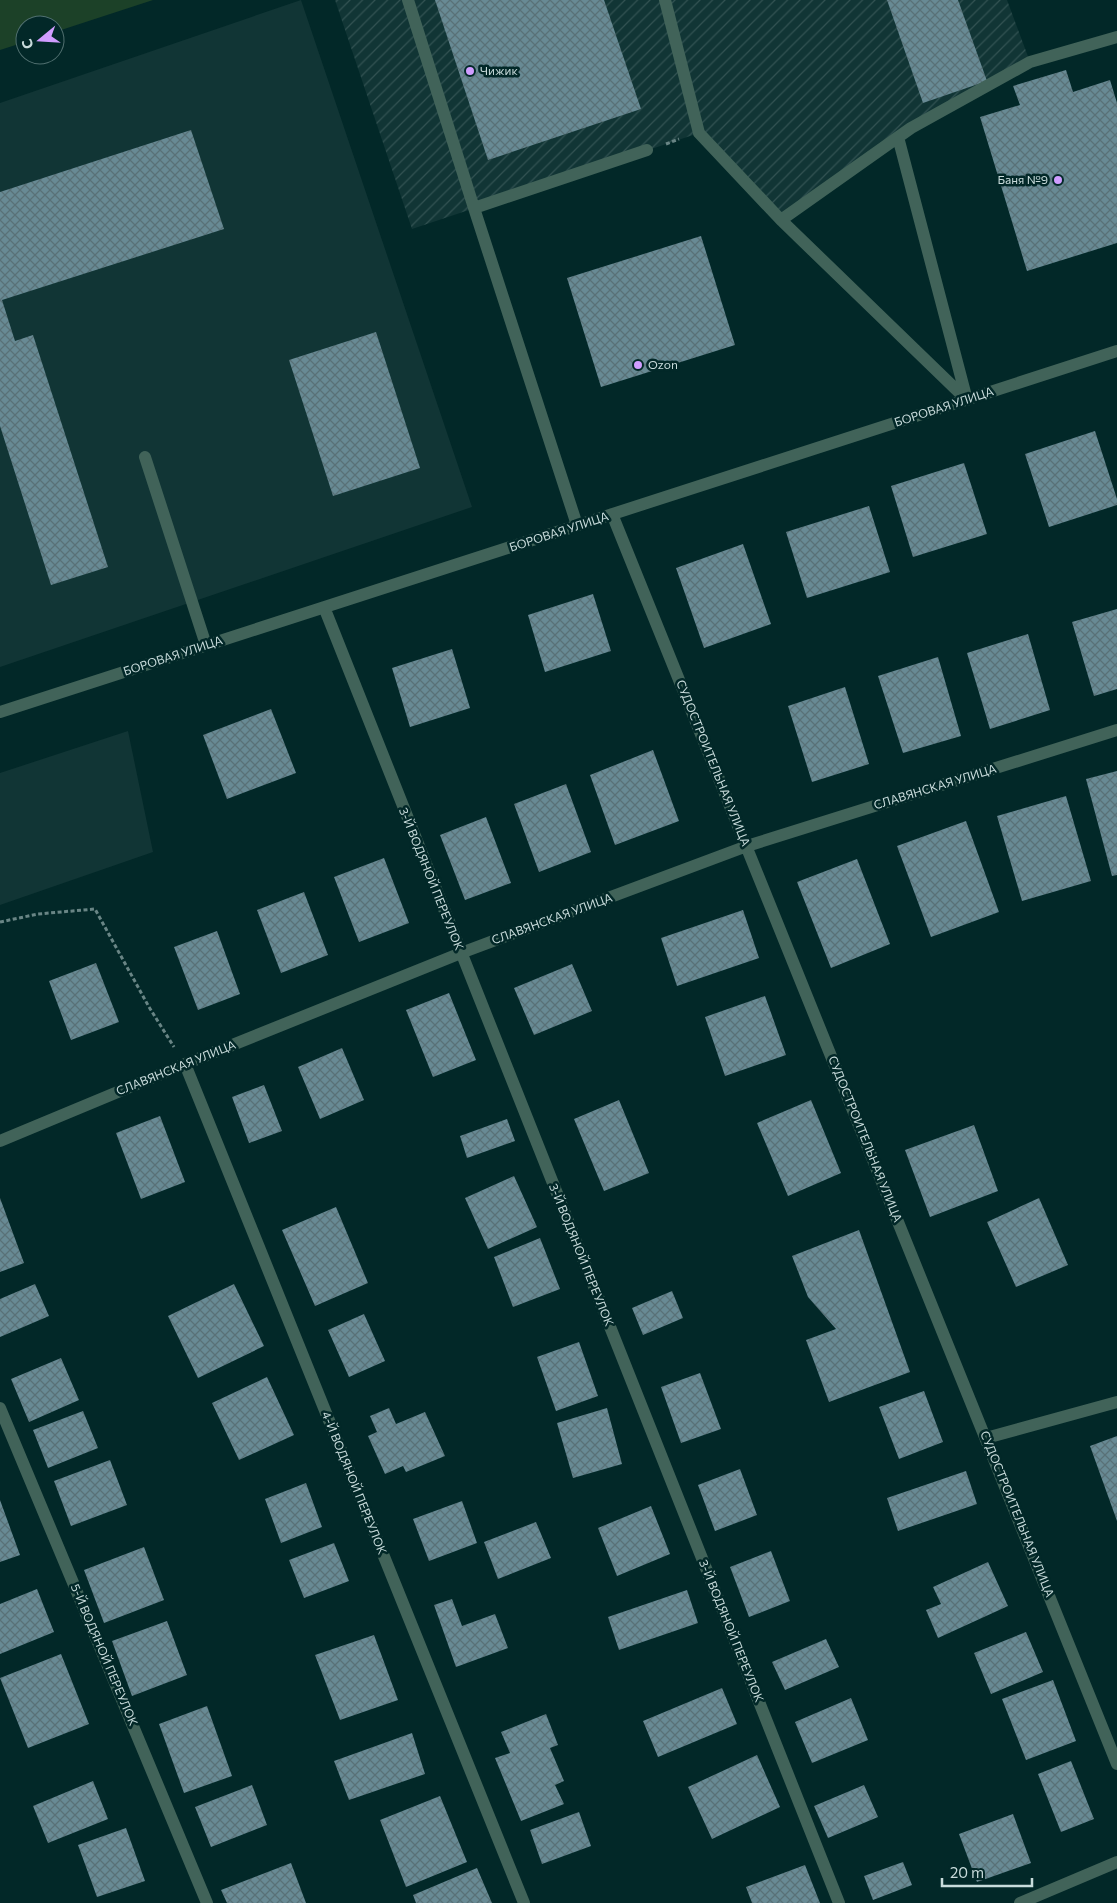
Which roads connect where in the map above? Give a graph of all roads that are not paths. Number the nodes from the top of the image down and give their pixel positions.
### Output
1 (408, 0) edge
2 (665, 0) edge
3 (1117, 37) edge
4 (898, 137) junction
5 (646, 150) road end
6 (474, 208) junction
7 (782, 220) junction
8 (1117, 351) edge
9 (967, 400) junction
10 (145, 457) dead end
11 (612, 514) junction
12 (577, 525) junction
13 (324, 607) junction
14 (206, 645) junction
15 (0, 712) edge
16 (1117, 730) edge
17 (747, 846) junction
18 (461, 953) junction
19 (185, 1064) junction
20 (0, 1141) edge
21 (1117, 1402) edge
22 (0, 1408) edge
23 (986, 1438) junction
24 (1117, 1764) edge
25 (1117, 1862) edge
26 (207, 1903) edge
27 (524, 1903) edge
28 (838, 1903) edge
29 (1020, 1903) edge

1 - 6 street
2 - 7 street
3 - 4 street
4 - 7 street
4 - 9 street
5 - 6 street
6 - 12 street
7 - 9 street
8 - 9 street, БОРОВАЯ УЛИЦА
9 - 11 street, БОРОВАЯ УЛИЦА
10 - 14 street
11 - 12 street, БОРОВАЯ УЛИЦА
11 - 17 street, СУДОСТРОИТЕЛЬНАЯ УЛИЦА
12 - 13 street, БОРОВАЯ УЛИЦА
13 - 14 street, БОРОВАЯ УЛИЦА
13 - 18 street, 3-Й ВОДЯНОЙ ПЕРЕУЛОК
14 - 15 street, БОРОВАЯ УЛИЦА
16 - 17 street, СЛАВЯНСКАЯ УЛИЦА
17 - 18 street, СЛАВЯНСКАЯ УЛИЦА
17 - 23 street, СУДОСТРОИТЕЛЬНАЯ УЛИЦА
18 - 19 street, СЛАВЯНСКАЯ УЛИЦА
18 - 28 street, 3-Й ВОДЯНОЙ ПЕРЕУЛОК
19 - 20 street, СЛАВЯНСКАЯ УЛИЦА
19 - 27 street, 4-Й ВОДЯНОЙ ПЕРЕУЛОК
21 - 23 street
22 - 26 street, 5-Й ВОДЯНОЙ ПЕРЕУЛОК
23 - 24 street, СУДОСТРОИТЕЛЬНАЯ УЛИЦА
25 - 29 street

